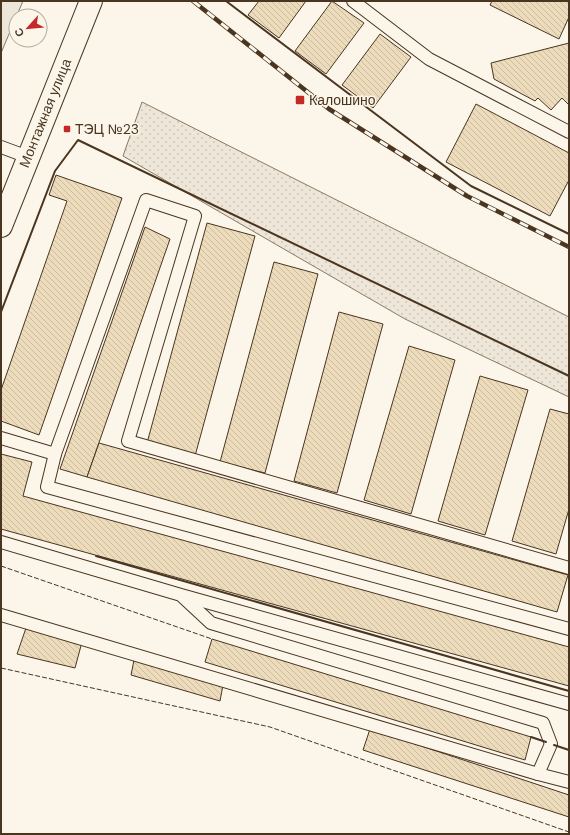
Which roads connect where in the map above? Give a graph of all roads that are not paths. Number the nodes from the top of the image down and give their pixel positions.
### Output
1 (91, 1) edge
2 (353, 1) edge
3 (569, 132) edge
4 (1, 147) edge
5 (28, 157) junction
6 (1, 226) edge
7 (1, 438) edge
8 (55, 454) junction
9 (1, 542) edge
10 (569, 568) edge
11 (180, 595) junction
12 (1, 614) edge
13 (569, 630) edge
14 (569, 704) edge
15 (538, 774) junction
16 (569, 782) edge

1 - 5 main road, Монтажная улица
2 - 3 lane
4 - 5 lane
5 - 6 main road, Монтажная улица
7 - 8 lane
8 - 10 lane
8 - 13 lane
9 - 11 lane
11 - 14 lane
11 - 15 lane
12 - 15 lane
15 - 16 lane

